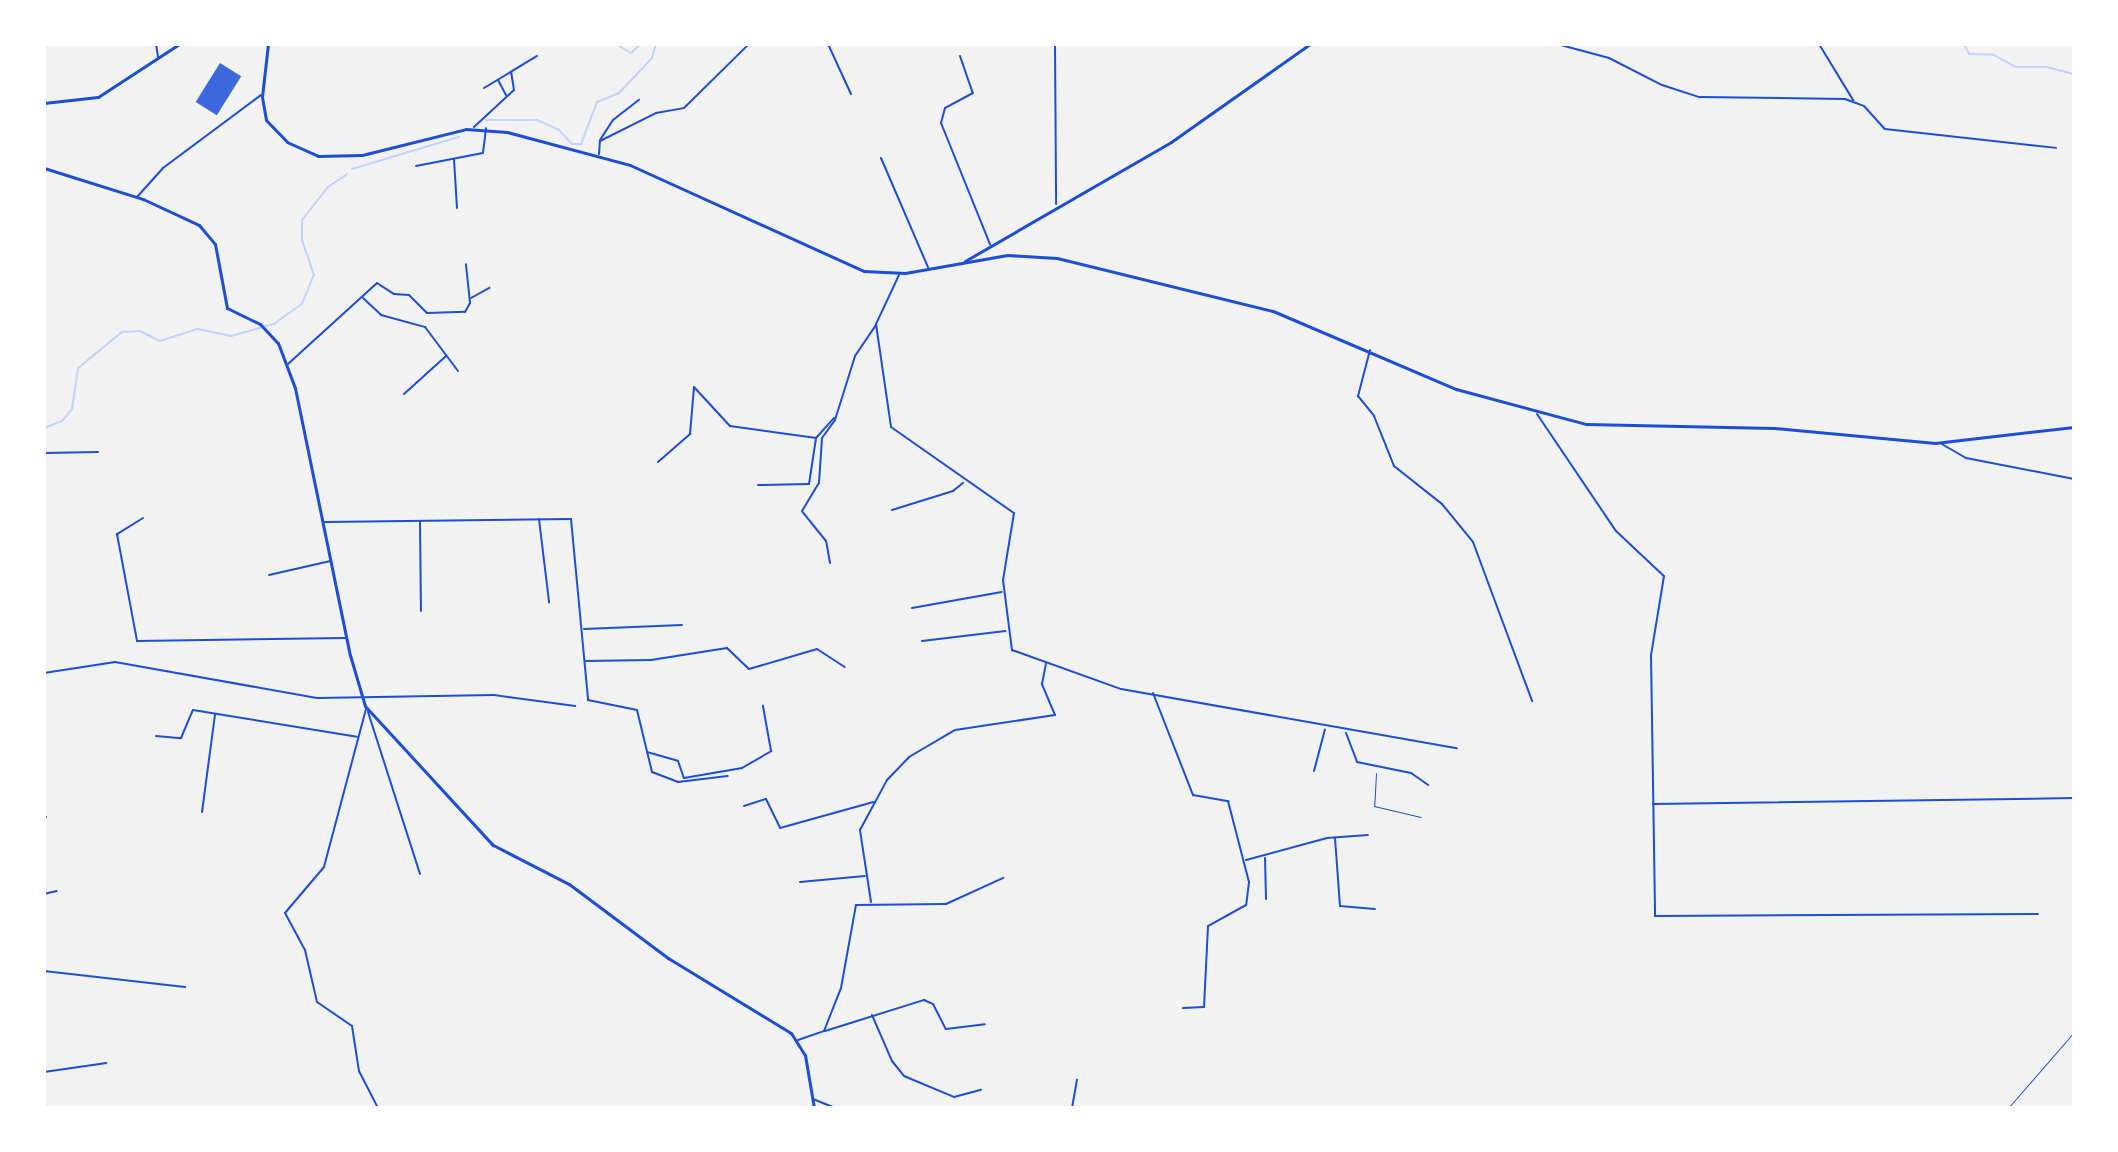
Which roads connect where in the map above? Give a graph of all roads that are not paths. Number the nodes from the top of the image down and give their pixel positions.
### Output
1 (156, 44) edge
2 (179, 44) edge
3 (268, 44) edge
4 (749, 44) edge
5 (828, 44) edge
6 (1055, 44) edge
7 (1310, 44) edge
8 (1557, 44) edge
9 (1819, 44) edge
10 (537, 56) dead end
11 (960, 56) dead end
12 (158, 58) junction
13 (511, 72) junction
14 (498, 80) junction
15 (484, 88) dead end
16 (851, 94) dead end
17 (262, 95) junction
18 (506, 96) junction
19 (639, 100) dead end
20 (1854, 101) junction
21 (44, 103) edge
22 (473, 128) junction
23 (486, 128) junction
24 (600, 141) junction
25 (2056, 148) dead end
26 (599, 155) junction
27 (454, 158) junction
28 (881, 158) dead end
29 (416, 166) dead end
30 (44, 168) edge
31 (137, 197) junction
32 (1056, 204) junction
33 (457, 208) dead end
34 (990, 246) junction
35 (963, 263) junction
36 (466, 264) dead end
37 (928, 269) junction
38 (899, 273) junction
39 (489, 288) dead end
40 (362, 297) junction
41 (470, 299) junction
42 (876, 324) junction
43 (1370, 350) junction
44 (447, 355) junction
45 (288, 364) junction
46 (458, 371) dead end
47 (404, 394) dead end
48 (837, 414) junction
49 (1537, 414) junction
50 (2074, 427) edge
51 (816, 438) junction
52 (1939, 443) junction
53 (98, 452) dead end
54 (44, 453) edge
55 (658, 462) dead end
56 (2074, 479) edge
57 (963, 481) junction
58 (758, 485) dead end
59 (892, 510) dead end
60 (143, 518) dead end
61 (539, 518) junction
62 (420, 520) junction
63 (324, 522) junction
64 (331, 561) junction
65 (830, 563) dead end
66 (269, 575) dead end
67 (1003, 592) junction
68 (549, 602) dead end
69 (912, 608) dead end
70 (421, 611) dead end
71 (682, 625) dead end
72 (583, 629) junction
73 (1006, 631) junction
74 (346, 638) junction
75 (922, 641) dead end
76 (585, 661) junction
77 (1046, 663) junction
78 (845, 667) dead end
79 (44, 673) edge
80 (1153, 692) junction
81 (359, 695) junction
82 (1532, 701) dead end
83 (575, 706) dead end
84 (763, 706) dead end
85 (367, 707) junction
86 (215, 714) junction
87 (1325, 728) junction
88 (1346, 732) junction
89 (156, 736) dead end
90 (358, 738) junction
91 (1457, 748) dead end
92 (646, 752) junction
93 (1314, 771) dead end
94 (728, 776) dead end
95 (1428, 785) dead end
96 (2074, 798) edge
97 (874, 801) junction
98 (1652, 804) junction
99 (744, 806) dead end
100 (202, 812) dead end
101 (1368, 835) dead end
102 (1334, 837) junction
103 (1265, 856) junction
104 (1245, 860) junction
105 (420, 874) dead end
106 (866, 876) junction
107 (1003, 878) dead end
108 (800, 882) dead end
109 (57, 891) dead end
110 (44, 894) edge
111 (1266, 899) dead end
112 (871, 902) junction
113 (1375, 909) dead end
114 (2038, 914) dead end
115 (44, 971) edge
116 (185, 987) dead end
117 (1183, 1008) dead end
118 (871, 1014) junction
119 (985, 1024) dead end
120 (824, 1031) junction
121 (797, 1040) junction
122 (106, 1063) dead end
123 (44, 1072) edge
124 (1077, 1079) dead end
125 (981, 1090) dead end
126 (812, 1098) junction
127 (378, 1108) edge
128 (814, 1108) edge
129 (835, 1108) edge
130 (1072, 1108) edge

1 - 12 street
2 - 12 main road
3 - 17 main road
4 - 24 street
5 - 16 street
6 - 32 street
7 - 32 main road
8 - 20 street
9 - 20 street
10 - 13 street
11 - 34 street
12 - 21 main road
13 - 14 street
13 - 18 street
14 - 15 street
14 - 18 street
17 - 22 main road
17 - 31 street
18 - 22 street
19 - 24 street
20 - 25 street
22 - 23 main road
23 - 26 main road
23 - 27 street
24 - 26 street
26 - 38 main road
27 - 29 street
27 - 33 street
28 - 37 street
30 - 31 main road
31 - 45 main road
32 - 34 main road
34 - 35 main road
35 - 37 main road
35 - 43 main road
36 - 41 street
37 - 38 main road
38 - 42 street
39 - 41 street
40 - 41 street
40 - 44 street
40 - 45 street
42 - 48 street
42 - 57 street
43 - 49 main road
43 - 82 street
44 - 46 street
44 - 47 street
45 - 63 main road
48 - 51 street
48 - 65 street
49 - 52 main road
49 - 98 street
50 - 52 main road
51 - 55 street
51 - 58 street
52 - 56 street
53 - 54 street
57 - 59 street
57 - 67 street
60 - 74 street
61 - 62 street
61 - 68 street
61 - 72 street
62 - 63 street
62 - 70 street
63 - 64 main road
64 - 66 street
64 - 74 main road
67 - 69 street
67 - 73 street
71 - 72 street
72 - 76 street
73 - 75 street
73 - 77 street
74 - 81 main road
76 - 78 street
76 - 92 street
77 - 80 street
77 - 97 street
79 - 81 street
80 - 87 street
80 - 104 street
81 - 83 street
81 - 85 main road
84 - 92 street
85 - 90 street
85 - 105 street
85 - 121 main road
86 - 89 street
86 - 90 street
86 - 100 street
87 - 88 street
87 - 93 street
88 - 91 street
88 - 95 street
90 - 127 street
92 - 94 street
96 - 98 street
97 - 99 street
97 - 106 street
98 - 114 street
101 - 102 street
102 - 103 street
102 - 113 street
103 - 104 street
103 - 111 street
104 - 117 street
106 - 108 street
106 - 112 street
107 - 112 street
109 - 110 street
112 - 120 street
115 - 116 street
118 - 119 street
118 - 120 street
118 - 125 street
120 - 121 street
121 - 126 main road
122 - 123 street
124 - 130 street
126 - 128 main road
126 - 129 street

